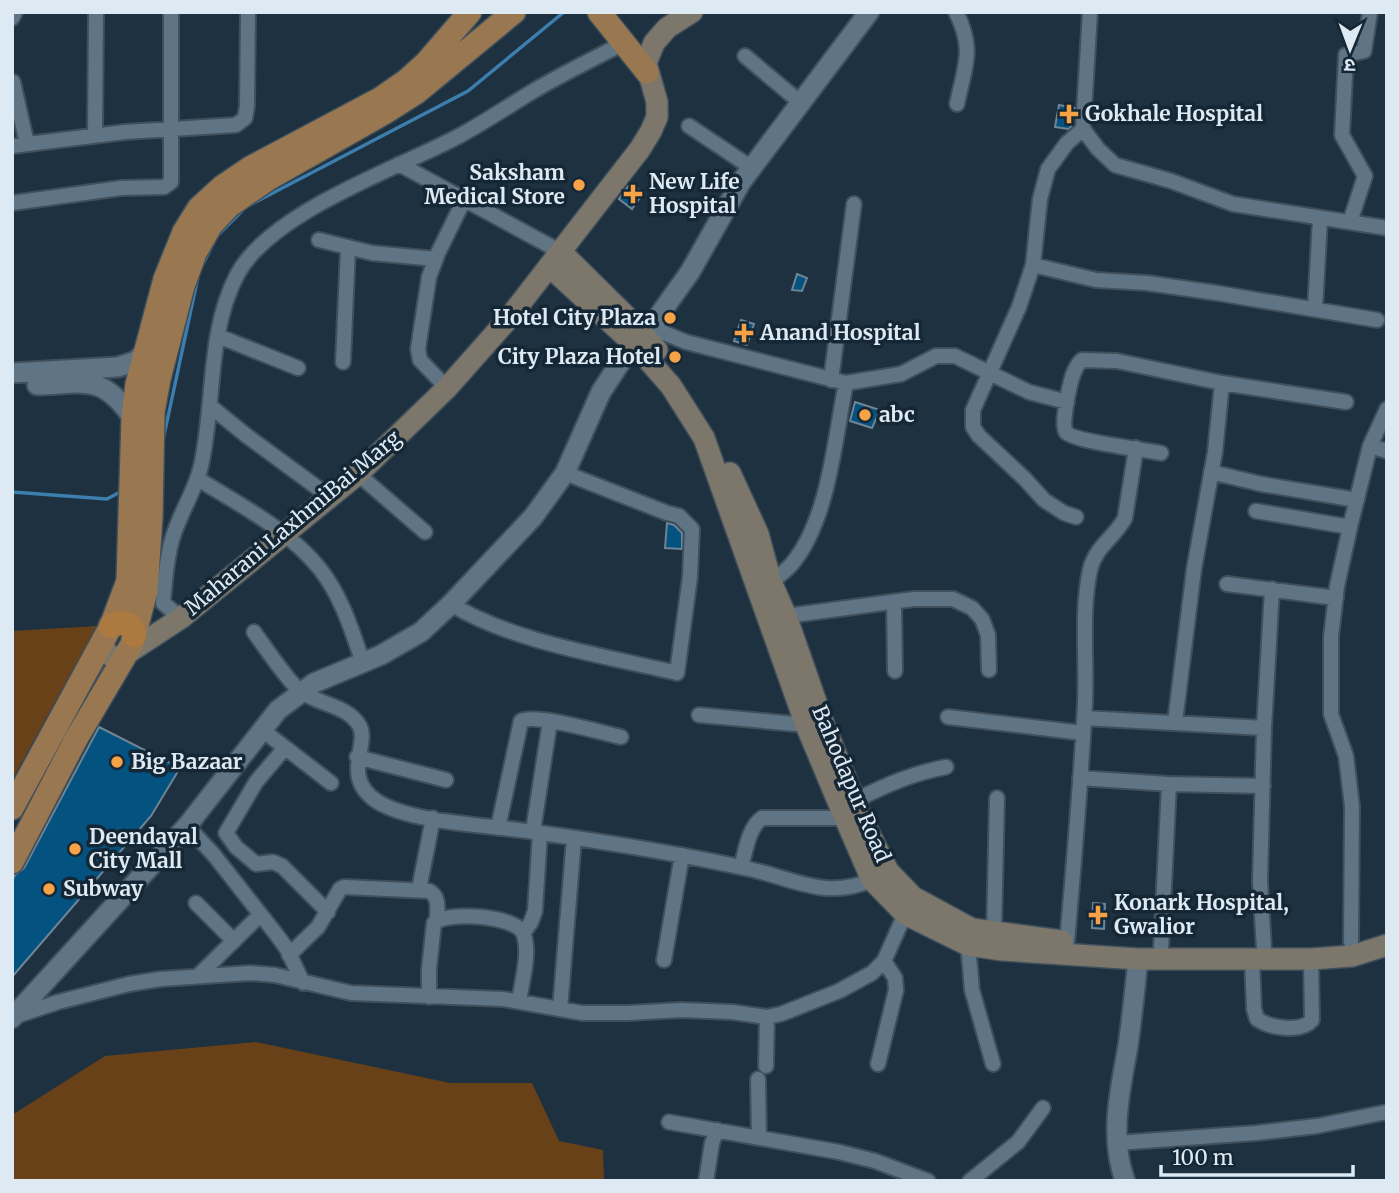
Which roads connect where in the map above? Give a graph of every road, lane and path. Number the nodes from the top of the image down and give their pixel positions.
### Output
1 (15, 12) edge
2 (96, 12) edge
3 (171, 12) edge
4 (248, 12) edge
5 (470, 12) edge
6 (500, 12) edge
7 (514, 12) edge
8 (599, 12) edge
9 (692, 12) edge
10 (869, 12) edge
11 (956, 12) edge
12 (1090, 12) edge
13 (1370, 12) edge
14 (12, 18) edge
15 (624, 43) junction
16 (745, 56) dead end
17 (647, 72) junction
18 (13, 82) edge
19 (801, 103) junction
20 (957, 104) dead end
21 (688, 126) dead end
22 (172, 129) junction
23 (1083, 130) junction
24 (95, 134) junction
25 (20, 145) edge
26 (400, 164) junction
27 (752, 168) junction
28 (465, 198) junction
29 (12, 203) edge
30 (854, 204) dead end
31 (1320, 219) junction
32 (1350, 222) junction
33 (1387, 228) edge
34 (319, 240) dead end
35 (348, 248) junction
36 (436, 259) junction
37 (555, 259) junction
38 (1033, 265) junction
39 (1315, 309) junction
40 (1377, 320) dead end
41 (218, 336) junction
42 (644, 336) junction
43 (343, 362) dead end
44 (145, 364) junction
45 (298, 368) dead end
46 (12, 373) edge
47 (989, 374) junction
48 (839, 381) junction
49 (1223, 383) junction
50 (12, 385) edge
51 (447, 388) junction
52 (1067, 402) junction
53 (1346, 402) dead end
54 (209, 406) junction
55 (1387, 409) edge
56 (144, 415) junction
57 (1370, 446) junction
58 (1136, 448) junction
59 (1387, 451) edge
60 (1161, 453) dead end
61 (1211, 472) junction
62 (565, 473) junction
63 (358, 474) junction
64 (198, 479) junction
65 (330, 497) junction
66 (1357, 500) junction
67 (1256, 511) dead end
68 (1076, 517) dead end
69 (141, 518) junction
70 (1350, 527) junction
71 (425, 531) dead end
72 (285, 534) junction
73 (771, 582) junction
74 (1227, 584) dead end
75 (1272, 589) junction
76 (1336, 598) junction
77 (451, 604) junction
78 (894, 604) junction
79 (786, 616) junction
80 (181, 618) junction
81 (254, 632) dead end
82 (119, 640) junction
83 (363, 663) junction
84 (989, 670) dead end
85 (895, 671) dead end
86 (300, 691) junction
87 (699, 715) dead end
88 (948, 717) dead end
89 (550, 721) junction
90 (1175, 722) junction
91 (806, 725) junction
92 (1084, 725) junction
93 (1264, 728) junction
94 (261, 729) junction
95 (621, 737) dead end
96 (284, 749) junction
97 (358, 757) junction
98 (946, 767) dead end
99 (224, 777) junction
100 (1080, 778) junction
101 (446, 780) dead end
102 (331, 783) dead end
103 (1168, 784) junction
104 (1263, 786) junction
105 (249, 793) junction
106 (997, 798) dead end
107 (12, 808) edge
108 (851, 809) junction
109 (433, 818) junction
110 (187, 826) junction
111 (498, 828) junction
112 (537, 832) junction
113 (574, 838) junction
114 (682, 855) junction
115 (12, 862) edge
116 (741, 867) junction
117 (872, 880) junction
118 (419, 889) junction
119 (196, 903) dead end
120 (328, 912) junction
121 (905, 914) junction
122 (260, 915) junction
123 (438, 920) junction
124 (1387, 930) edge
125 (524, 932) junction
126 (994, 932) junction
127 (234, 940) junction
128 (1067, 942) junction
129 (1352, 942) junction
130 (968, 945) junction
131 (1387, 945) edge
132 (1161, 949) junction
133 (289, 955) junction
134 (1258, 955) junction
135 (1311, 959) junction
136 (664, 960) dead end
137 (1138, 960) junction
138 (884, 961) junction
139 (198, 976) junction
140 (303, 983) junction
141 (429, 997) junction
142 (519, 1001) junction
143 (560, 1009) junction
144 (13, 1017) edge
145 (767, 1017) junction
146 (878, 1064) dead end
147 (993, 1064) dead end
148 (1043, 1108) dead end
149 (1387, 1112) edge
150 (669, 1122) dead end
151 (717, 1130) junction
152 (759, 1138) junction
153 (1116, 1143) junction
154 (706, 1181) edge
155 (928, 1181) edge
156 (970, 1181) edge
157 (1125, 1181) edge

1 - 14 street
2 - 24 street
3 - 22 street
4 - 22 street
5 - 44 main road
6 - 7 main road
7 - 44 main road
8 - 15 main road
9 - 17 main road
10 - 19 street
11 - 20 street
12 - 23 street
13 - 32 street
15 - 17 main road
15 - 26 street
16 - 19 street
17 - 37 main road, Maharani LaxhmiBai Marg
18 - 25 street
19 - 27 street
21 - 27 street
22 - 24 street
22 - 29 street
23 - 31 street
23 - 38 street
24 - 25 street
26 - 28 street
26 - 41 street
27 - 42 street
28 - 36 street
28 - 37 street
30 - 48 street
31 - 32 street
31 - 39 street
32 - 33 street
34 - 35 street
35 - 36 street
35 - 43 street
36 - 51 street
37 - 42 main road, Bahodapur Road
37 - 51 main road, Maharani LaxhmiBai Marg
38 - 39 street
38 - 47 street
39 - 40 street
41 - 45 street
41 - 54 street
42 - 48 street
42 - 62 street
42 - 73 main road, Bahodapur Road
42 - 91 main road
44 - 46 street
44 - 56 main road
47 - 48 street
47 - 52 street
47 - 68 street
48 - 73 street
49 - 52 street
49 - 53 street
49 - 61 street
50 - 56 street
51 - 63 main road, Maharani LaxhmiBai Marg
52 - 58 street
54 - 64 street
54 - 65 street
55 - 57 street
56 - 69 main road
57 - 59 street
57 - 66 street
58 - 60 street
58 - 92 street
61 - 66 street
61 - 90 street
62 - 77 street
62 - 77 street
63 - 65 main road, Maharani LaxhmiBai Marg
63 - 71 street
64 - 72 street
64 - 80 street
65 - 72 main road, Maharani LaxhmiBai Marg
66 - 70 street
67 - 70 street
69 - 82 main road, Maharani LaxhmiBai Marg
69 - 82 main road
70 - 76 street
72 - 80 main road, Maharani LaxhmiBai Marg
72 - 83 street
73 - 79 main road, Bahodapur Road
74 - 75 street
75 - 76 street
75 - 93 street
76 - 129 street
77 - 83 street
78 - 79 street
78 - 84 street
78 - 85 street
79 - 108 main road, Bahodapur Road
80 - 82 main road, Maharani LaxhmiBai Marg
81 - 86 street
82 - 107 main road, Maharani LaxhmiBai Marg
82 - 115 main road, Maharani LaxhmiBai Marg
83 - 86 street
86 - 94 street
86 - 97 street
87 - 91 street
88 - 92 street
89 - 95 street
89 - 111 street
89 - 112 street
90 - 92 street
90 - 93 street
91 - 108 main road
92 - 100 street
93 - 104 street
94 - 96 street
94 - 99 street
96 - 102 street
96 - 105 street
97 - 101 street
97 - 109 street
98 - 108 street
99 - 105 street
99 - 110 street
100 - 103 street
100 - 128 street
103 - 104 street
103 - 132 street
104 - 134 street
105 - 120 street
106 - 126 street
108 - 116 street
108 - 117 main road
108 - 126 main road, Bahodapur Road
109 - 111 street
109 - 118 street
110 - 122 street
110 - 144 street
111 - 112 street
112 - 113 street
112 - 125 street
113 - 114 street
113 - 143 street
114 - 116 street
114 - 136 street
116 - 117 street
117 - 121 main road
118 - 120 street
118 - 123 street
119 - 127 street
120 - 133 street
121 - 130 main road
121 - 138 street
122 - 127 street
122 - 133 street
123 - 125 street
123 - 141 street
124 - 129 main road, Bahodapur Road
125 - 142 street
126 - 128 main road, Bahodapur Road
127 - 139 street
128 - 132 main road, Bahodapur Road
129 - 134 main road, Bahodapur Road
130 - 137 main road
130 - 147 street
131 - 135 main road
132 - 134 main road, Bahodapur Road
133 - 140 street
134 - 135 main road
134 - 135 street
134 - 137 main road
137 - 153 street
138 - 145 street
138 - 146 street
139 - 140 street
139 - 144 street
140 - 141 street
141 - 142 street
142 - 143 street
143 - 145 street
145 - 152 street
148 - 156 street
149 - 153 street
150 - 151 street
151 - 152 street
151 - 154 street
152 - 155 street
153 - 157 street

